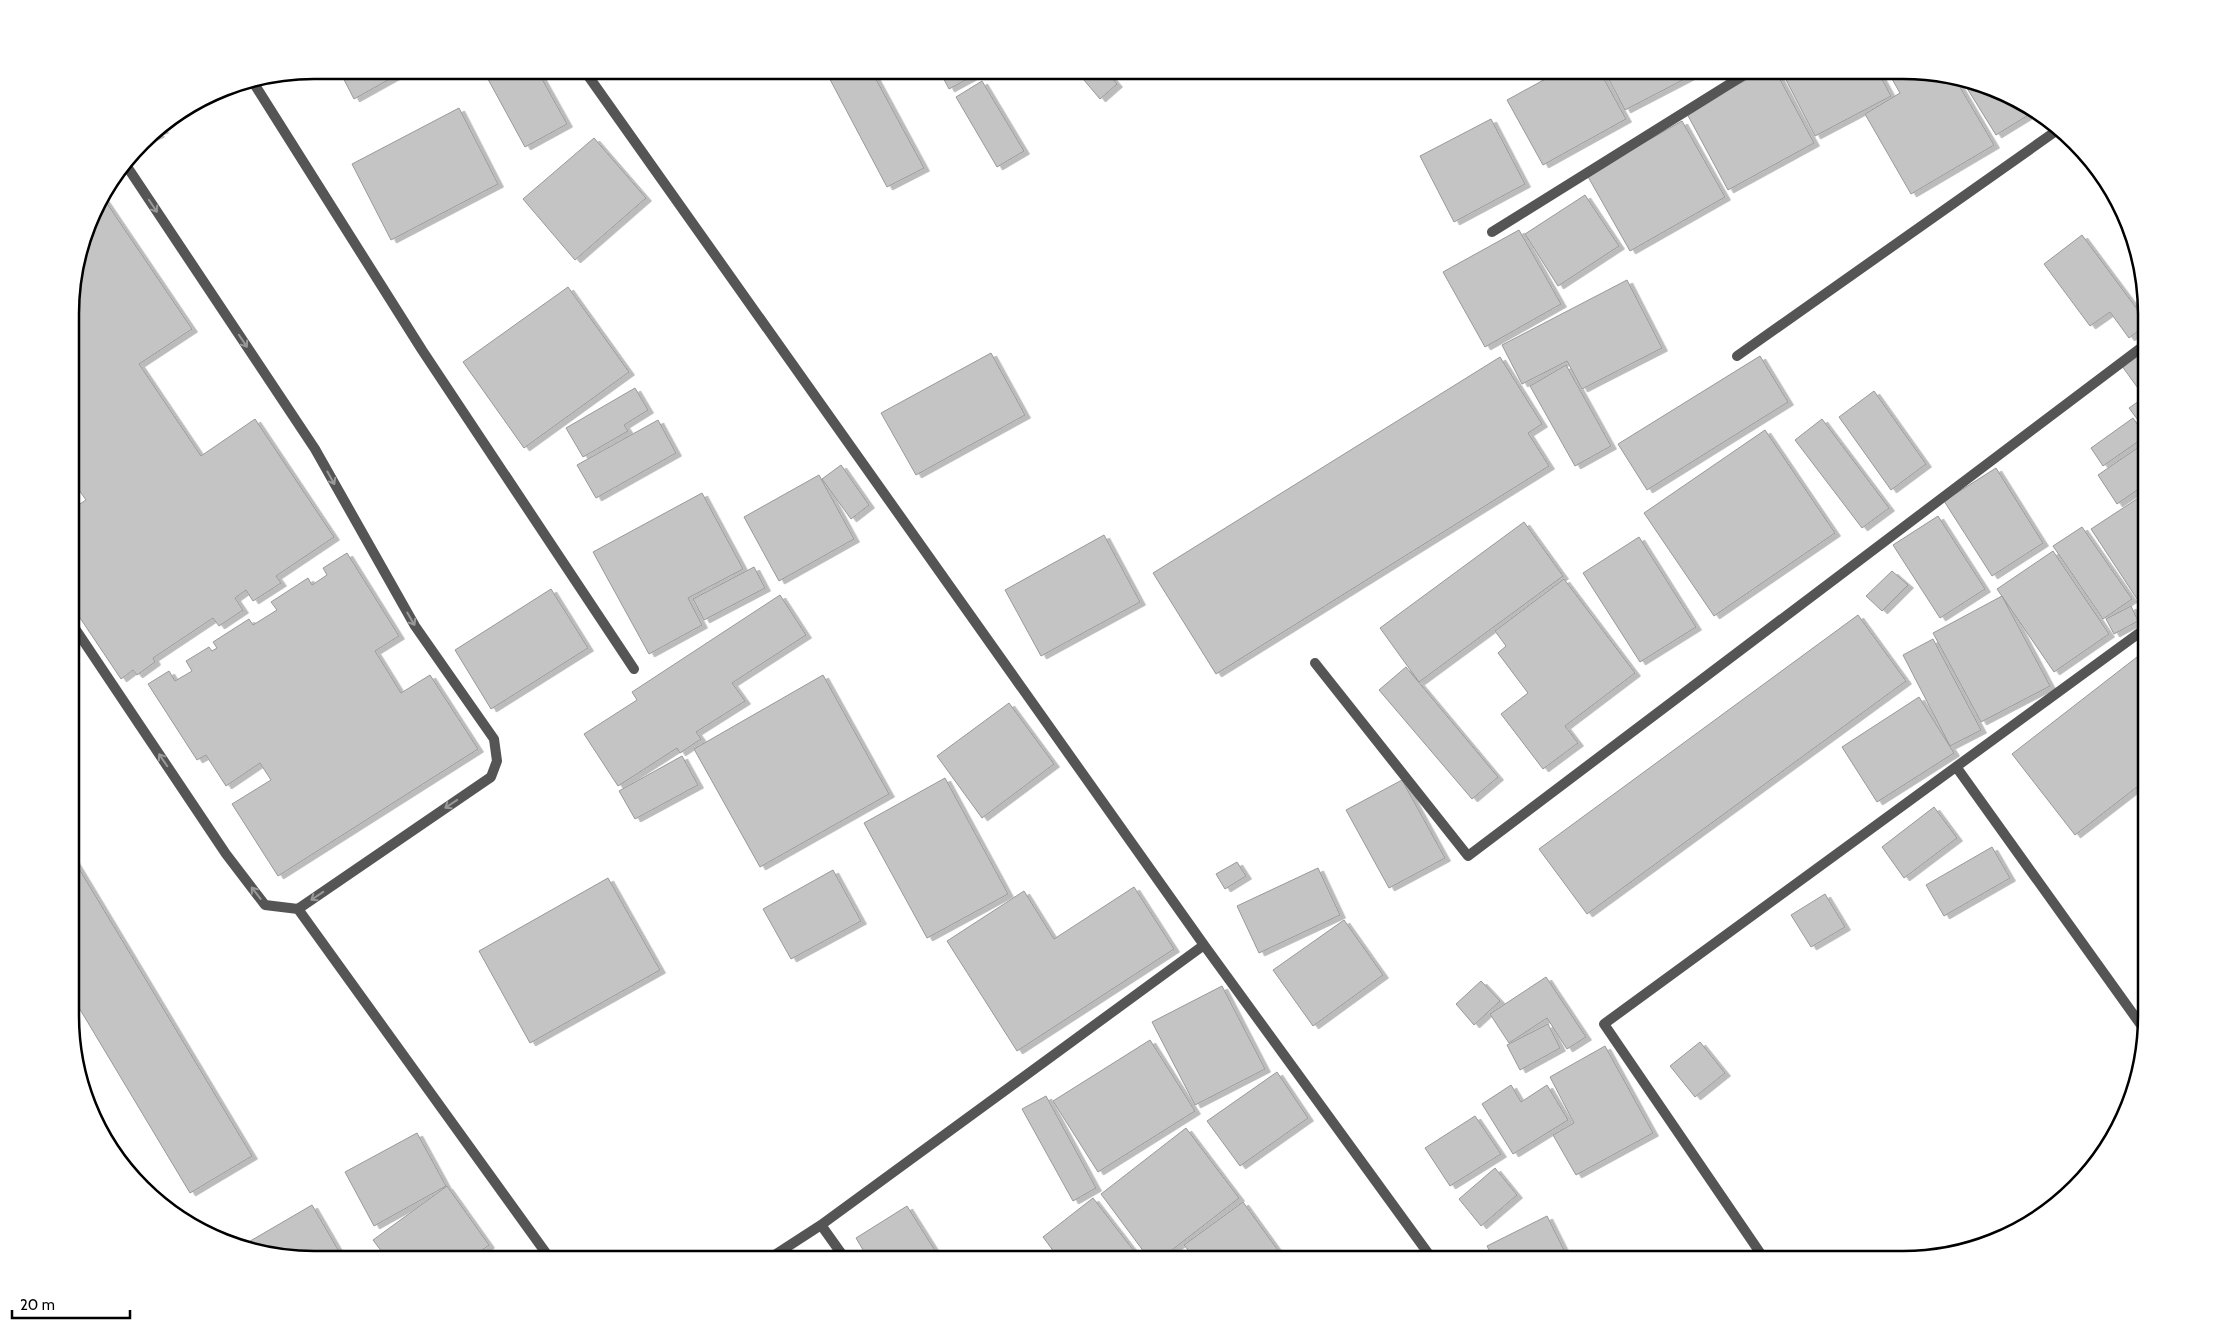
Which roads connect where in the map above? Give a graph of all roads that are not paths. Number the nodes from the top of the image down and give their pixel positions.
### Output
1 (590, 79) edge
2 (1738, 79) edge
3 (256, 86) edge
4 (2053, 133) edge
5 (128, 169) edge
6 (1492, 232) dead end
7 (2138, 350) edge
8 (1737, 356) dead end
9 (79, 634) edge
10 (2138, 634) edge
11 (1315, 663) dead end
12 (634, 669) dead end
13 (1957, 768) junction
14 (298, 909) junction
15 (1204, 945) junction
16 (2138, 1021) edge
17 (821, 1225) junction
18 (545, 1251) edge
19 (781, 1251) edge
20 (840, 1251) edge
21 (1426, 1251) edge
22 (1759, 1251) edge

1 - 15 street
2 - 6 street
3 - 12 street
4 - 8 street
5 -> 14 street
7 - 11 street
14 -> 9 street
10 - 13 street
13 - 16 street
13 - 22 street
14 - 18 street
15 - 17 street
15 - 21 street
17 - 19 street
17 - 20 street

